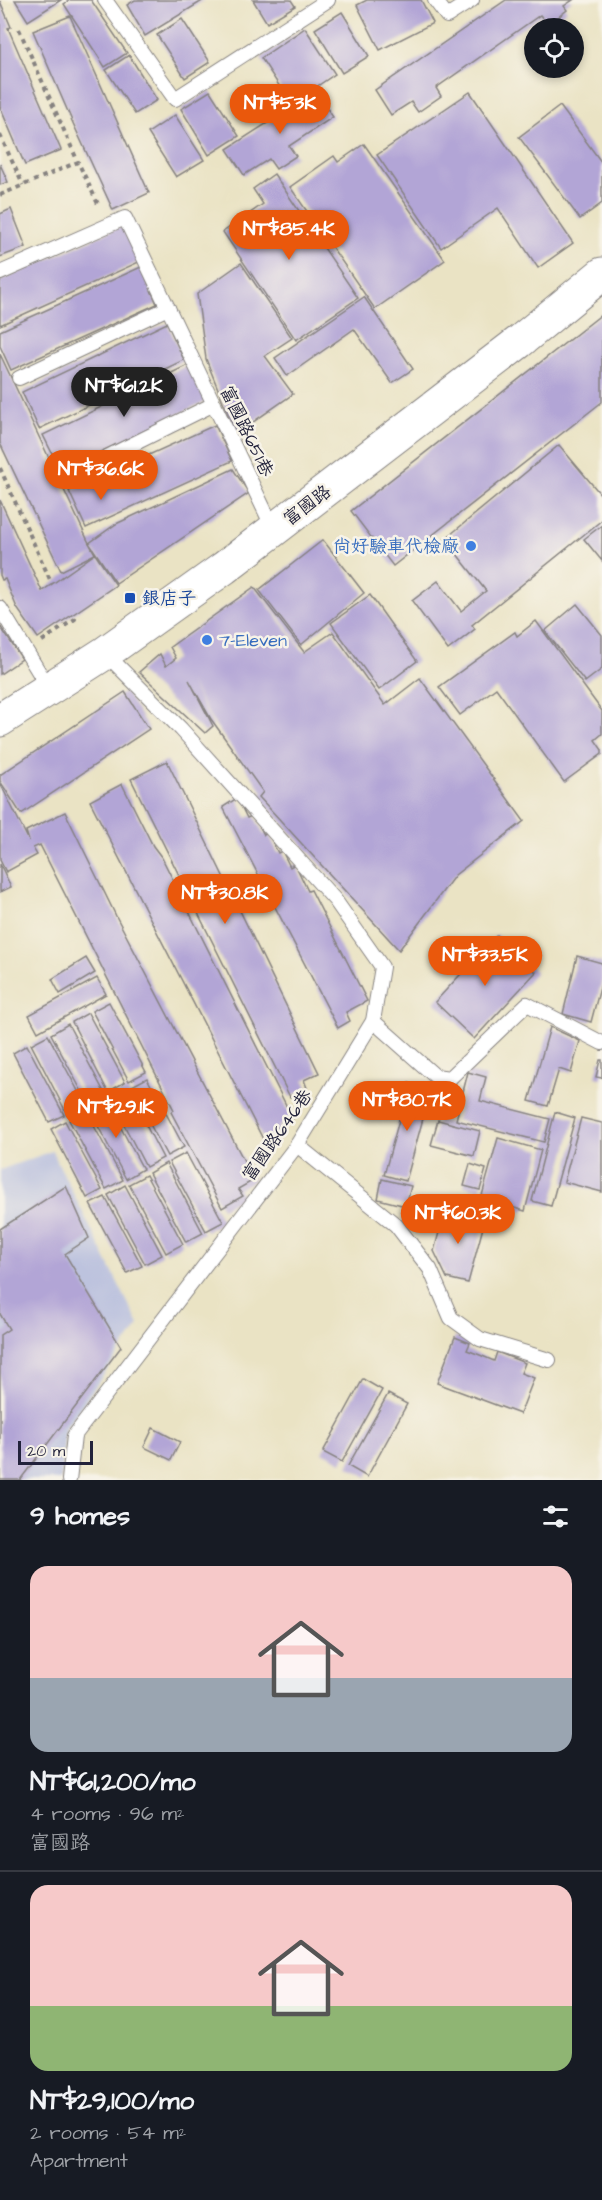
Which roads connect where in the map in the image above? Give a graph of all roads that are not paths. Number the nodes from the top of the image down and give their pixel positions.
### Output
1 (105, 0) edge
2 (328, 0) edge
3 (435, 0) edge
4 (472, 0) edge
5 (0, 273) edge
6 (602, 274) edge
7 (168, 308) junction
8 (19, 378) dead end
9 (214, 404) junction
10 (67, 477) dead end
11 (274, 530) junction
12 (0, 608) edge
13 (105, 653) junction
14 (48, 687) junction
15 (0, 720) edge
16 (373, 1021) junction
17 (602, 1043) edge
18 (297, 1145) junction
19 (549, 1360) dead end
20 (69, 1480) edge

1 - 2 lane
3 - 4 lane
5 - 7 lane, 富國路651巷
6 - 11 street, 富國路
7 - 8 lane
7 - 9 lane, 富國路651巷
9 - 10 lane
9 - 11 lane, 富國路651巷
11 - 13 street, 富國路
12 - 14 lane
13 - 14 street, 富國路
13 - 16 lane, 富國路646巷
14 - 15 street, 富國路
16 - 17 lane
16 - 18 lane, 富國路646巷
18 - 19 lane
18 - 20 lane, 富國路646巷

